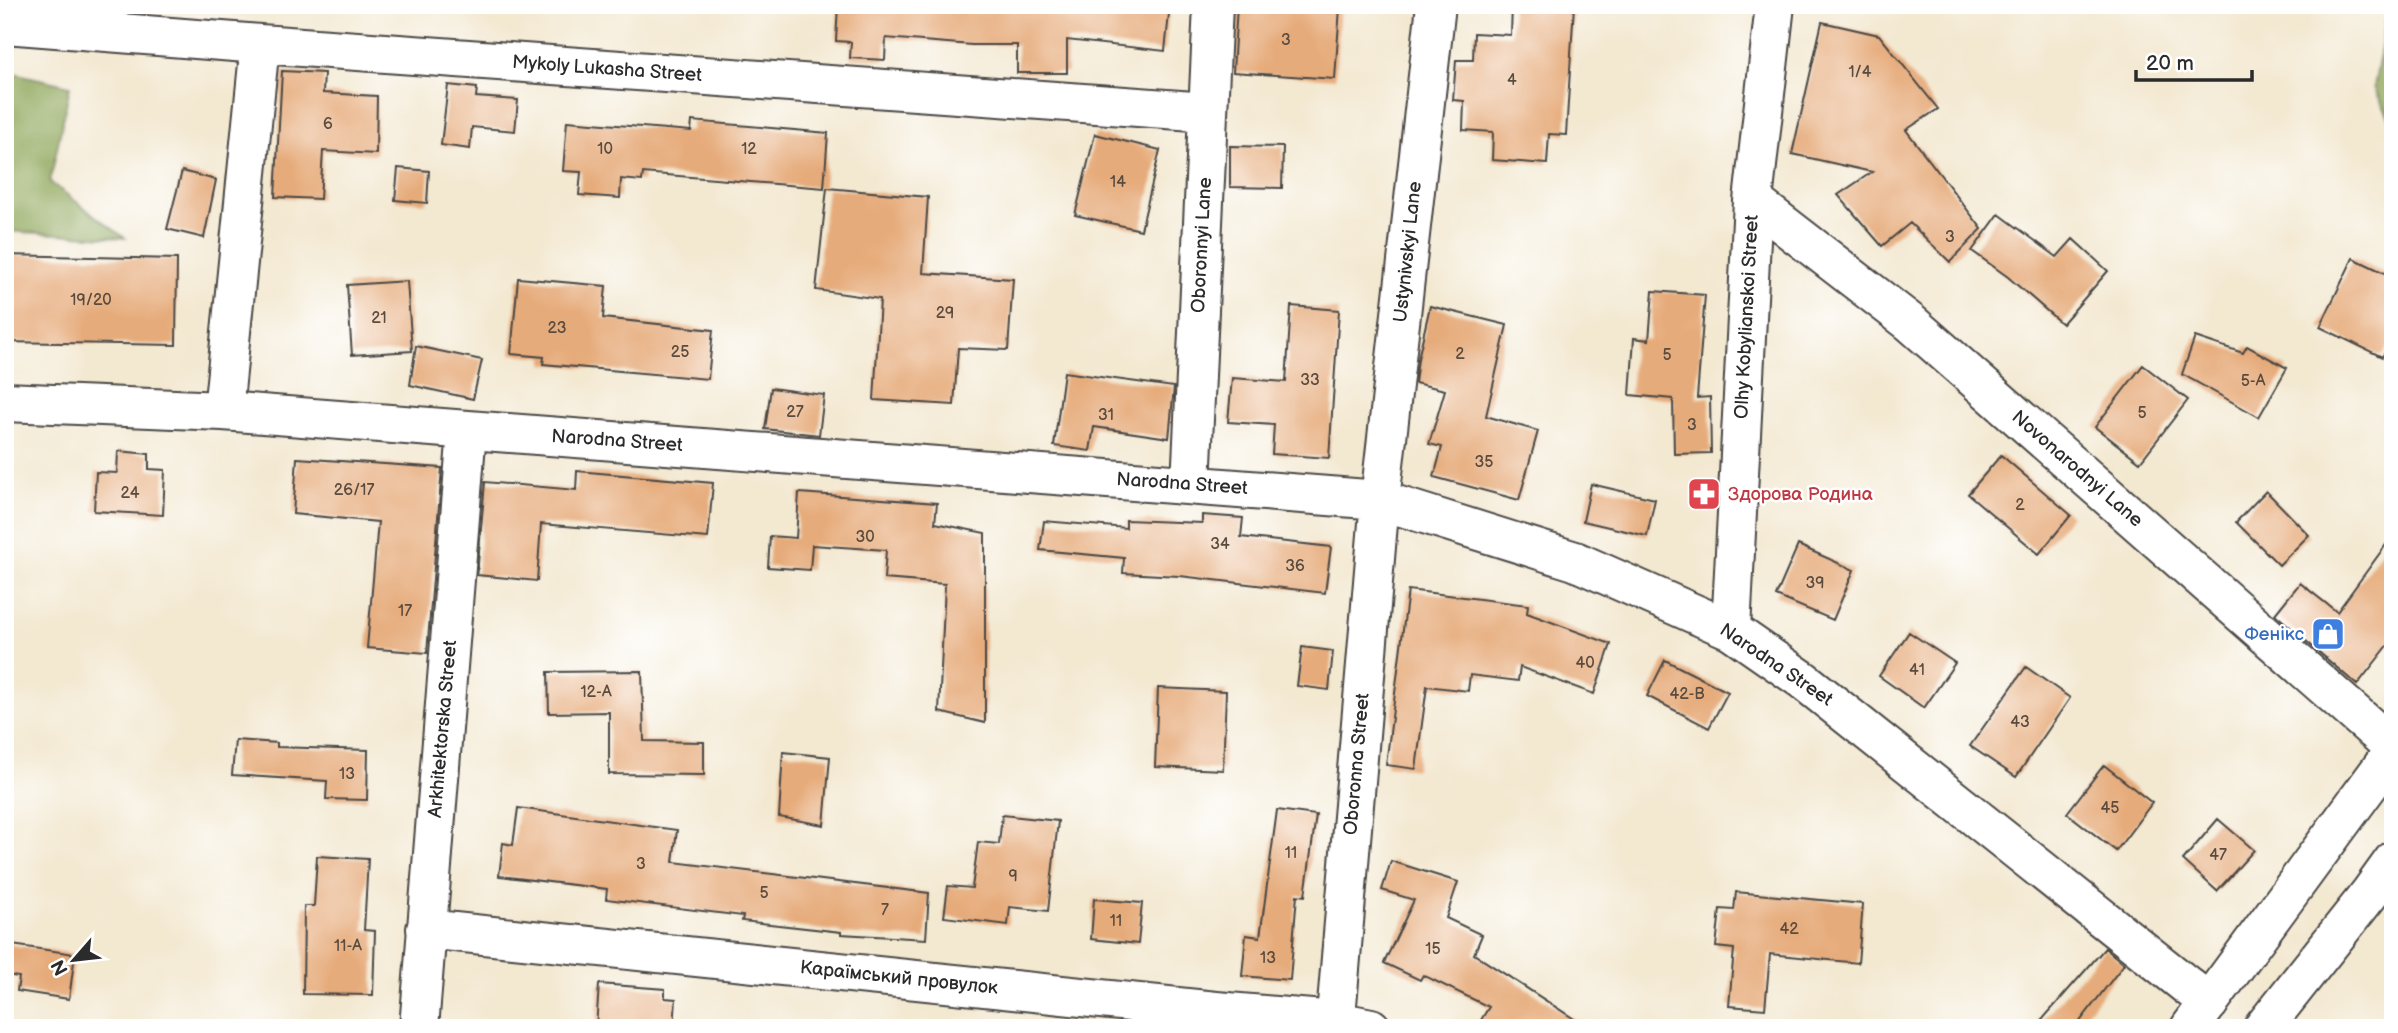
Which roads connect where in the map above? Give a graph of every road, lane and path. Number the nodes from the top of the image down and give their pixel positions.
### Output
1 (1213, 5) edge
2 (1436, 5) edge
3 (1775, 5) edge
4 (5, 24) edge
5 (260, 44) junction
6 (1208, 112) junction
7 (1753, 201) junction
8 (5, 402) edge
9 (223, 411) junction
10 (467, 430) junction
11 (1191, 485) junction
12 (1380, 500) junction
13 (1731, 630) junction
14 (2393, 747) edge
15 (2393, 752) edge
16 (2393, 861) edge
17 (426, 929) junction
18 (2199, 1015) edge
19 (1347, 1025) edge
20 (419, 1028) edge
21 (2263, 1028) edge

1 - 6 street, Oboronnyi Lane
2 - 12 street, Ustynivskyi Lane
3 - 7 street, Olhy Kobylianskoi Street
4 - 5 street, Mykoly Lukasha Street
5 - 6 street, Mykoly Lukasha Street
5 - 9 street
6 - 11 street, Oboronnyi Lane
7 - 13 street, Olhy Kobylianskoi Street
7 - 14 street, Novonarodnyi Lane
8 - 9 street, Narodna Street
9 - 10 street, Narodna Street
10 - 11 street, Narodna Street
10 - 17 street, Arkhitektorska Street
11 - 12 street, Narodna Street
12 - 13 street, Narodna Street
12 - 19 street, Oboronna Street
13 - 18 street, Narodna Street
15 - 18 street
16 - 21 street
17 - 19 street, Караїмський провулок
17 - 20 street, Arkhitektorska Street

